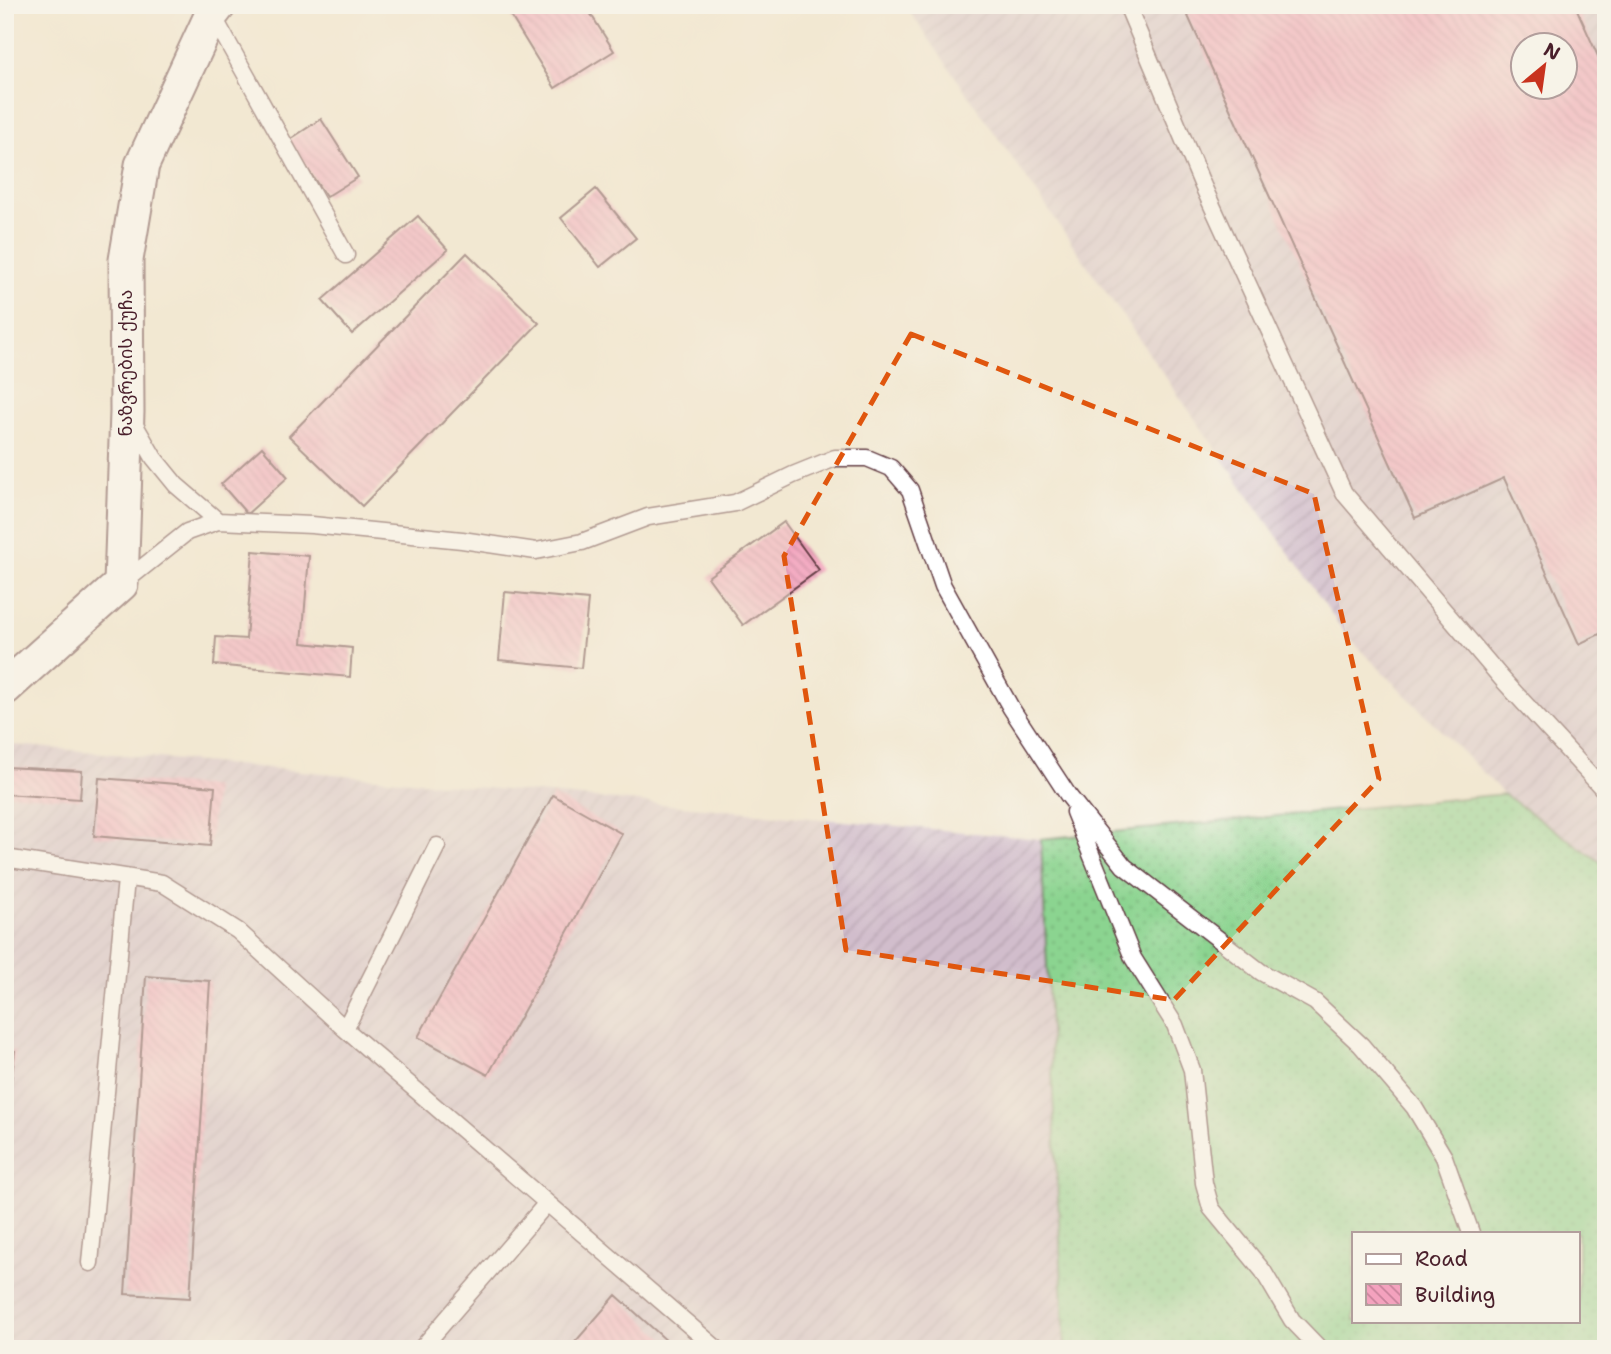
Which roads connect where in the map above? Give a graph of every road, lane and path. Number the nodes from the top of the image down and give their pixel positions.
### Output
1 (1127, 5) edge
2 (216, 10) edge
3 (346, 255) dead end
4 (127, 412) junction
5 (218, 521) junction
6 (121, 584) junction
7 (5, 688) edge
8 (1606, 792) edge
9 (1068, 795) junction
10 (436, 846) dead end
11 (5, 858) edge
12 (126, 879) junction
13 (345, 1029) junction
14 (547, 1203) junction
15 (1471, 1232) edge
16 (90, 1263) dead end
17 (421, 1349) edge
18 (717, 1349) edge
19 (1320, 1349) edge

1 - 8 lane
2 - 3 lane
2 - 4 street, ნაზვრების ქუჩა
4 - 5 lane
4 - 6 street, ნაზვრების ქუჩა
5 - 6 lane
5 - 9 lane
6 - 7 street
9 - 15 lane
9 - 19 lane
10 - 13 lane
11 - 12 lane
12 - 13 lane
12 - 16 lane
13 - 14 lane
14 - 17 lane
14 - 18 lane

